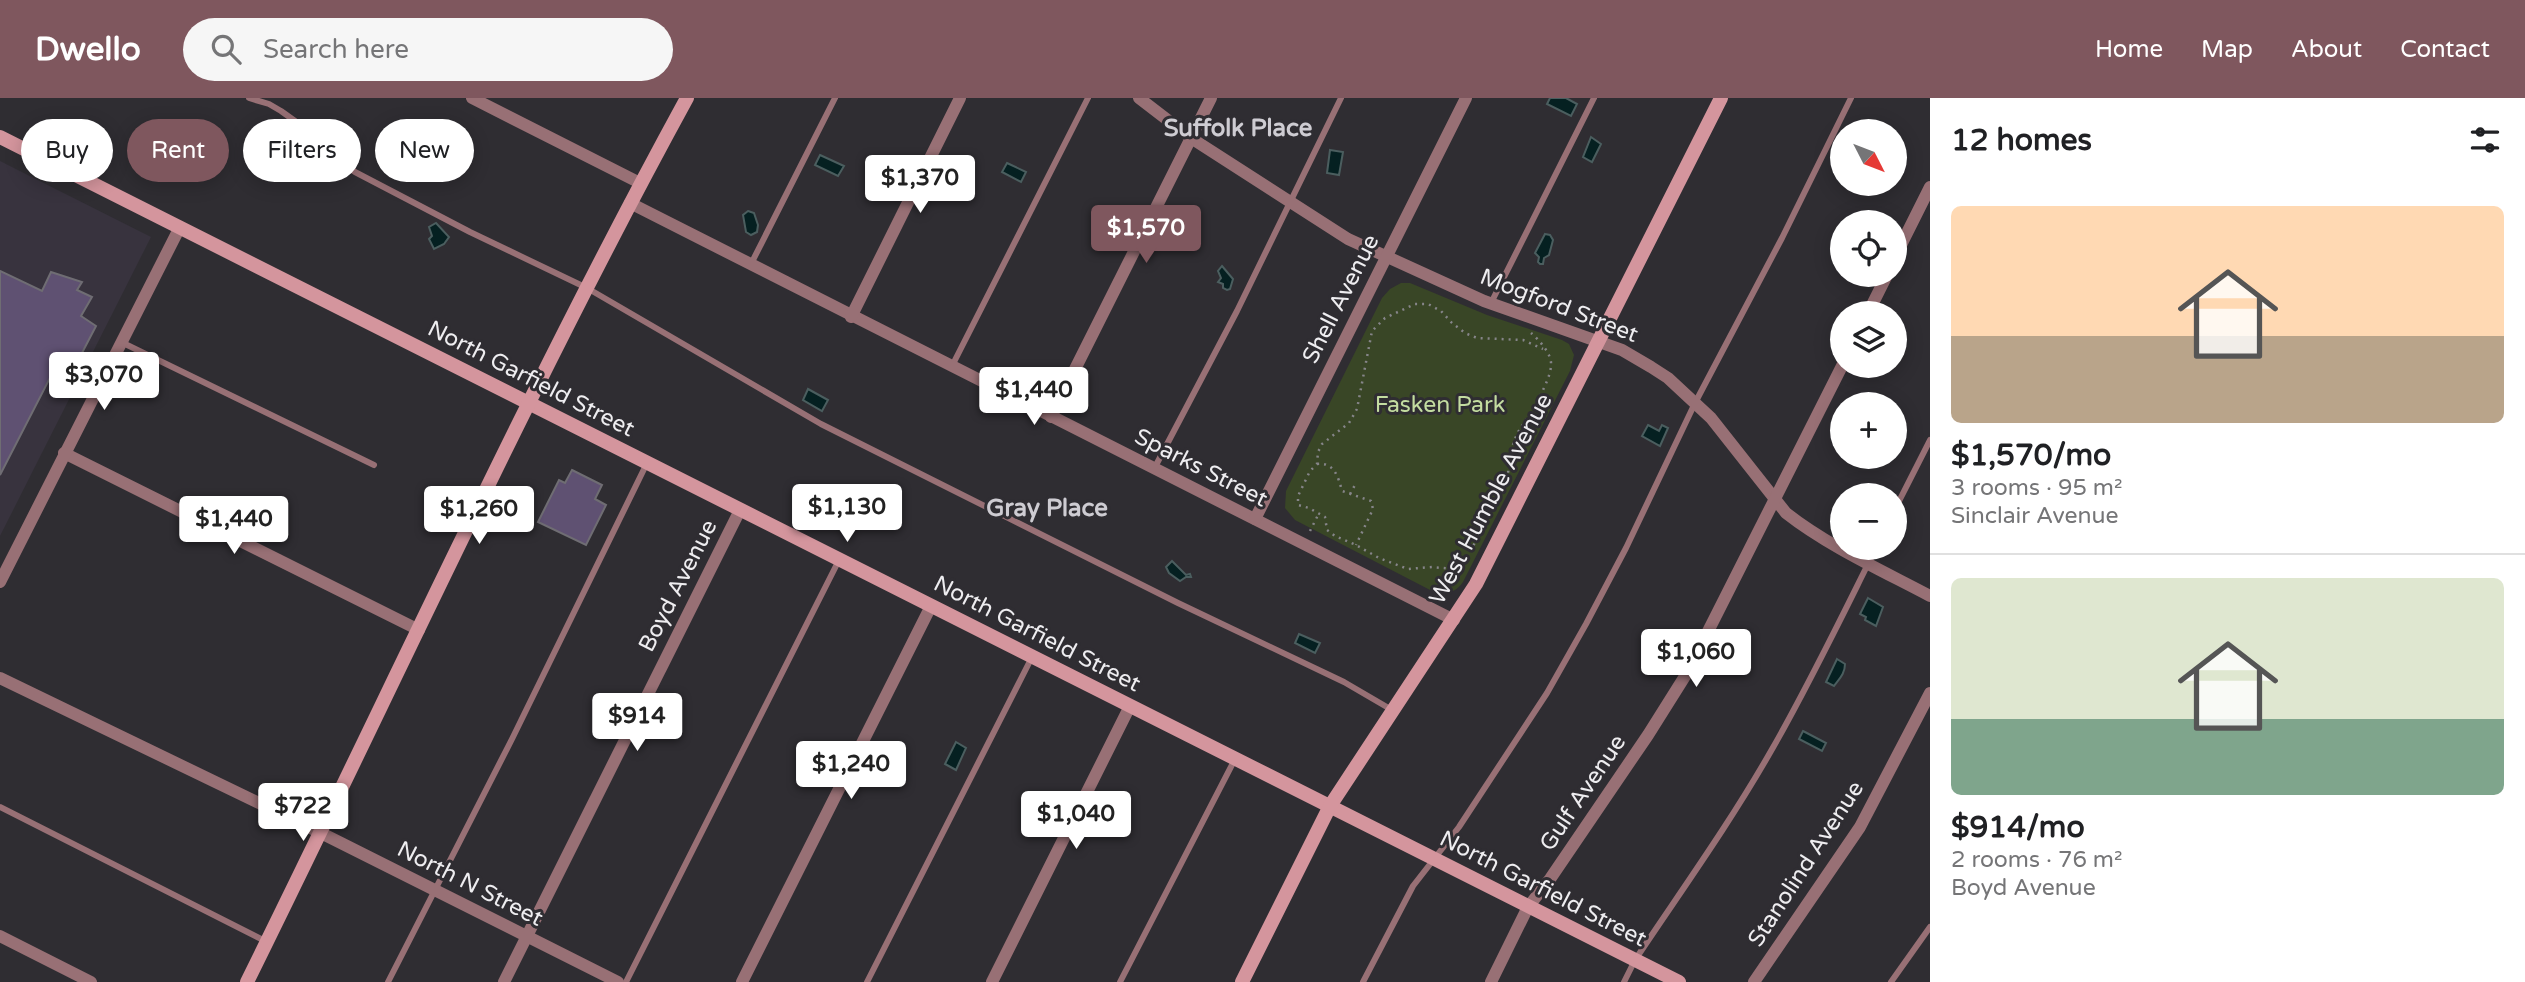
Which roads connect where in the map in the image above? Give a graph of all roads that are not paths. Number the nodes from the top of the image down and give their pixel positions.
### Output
1 (249, 98) edge
2 (472, 98) edge
3 (687, 98) edge
4 (835, 98) edge
5 (960, 98) edge
6 (1088, 98) edge
7 (1139, 98) edge
8 (1211, 98) edge
9 (1341, 98) edge
10 (1466, 98) edge
11 (1594, 98) edge
12 (1721, 98) edge
13 (1851, 98) edge
14 (489, 102) edge
15 (0, 137) edge
16 (1191, 138) junction
17 (640, 183) junction
18 (1930, 187) edge
19 (1289, 202) junction
20 (630, 203) junction
21 (180, 227) junction
22 (1907, 233) edge
23 (1386, 257) junction
24 (751, 264) junction
25 (587, 288) junction
26 (1491, 303) junction
27 (851, 317) junction
28 (1599, 340) junction
29 (121, 342) junction
30 (952, 366) junction
31 (1836, 378) edge
32 (1695, 403) junction
33 (529, 404) junction
34 (1051, 417) junction
35 (1930, 440) edge
36 (65, 453) junction
37 (647, 463) junction
38 (374, 465) dead end
39 (1155, 467) junction
40 (1907, 485) edge
41 (1776, 499) junction
42 (740, 510) junction
43 (1255, 519) junction
44 (839, 560) junction
45 (1870, 560) edge
46 (1868, 563) junction
47 (0, 582) edge
48 (1930, 596) edge
49 (931, 606) junction
50 (1454, 620) junction
51 (419, 630) junction
52 (1032, 657) junction
53 (0, 678) edge
54 (1930, 693) edge
55 (1130, 706) junction
56 (1394, 711) junction
57 (1235, 759) junction
58 (1330, 806) junction
59 (0, 807) edge
60 (321, 833) junction
61 (1434, 859) junction
62 (434, 890) junction
63 (1528, 907) junction
64 (1930, 927) edge
65 (0, 936) edge
66 (527, 936) junction
67 (267, 942) junction
68 (1635, 960) junction
69 (92, 982) edge
70 (247, 982) edge
71 (388, 982) edge
72 (504, 982) edge
73 (618, 982) edge
74 (626, 982) edge
75 (742, 982) edge
76 (867, 982) edge
77 (992, 982) edge
78 (1120, 982) edge
79 (1242, 982) edge
80 (1363, 982) edge
81 (1490, 982) edge
82 (1624, 982) edge
83 (1678, 982) edge
84 (1754, 982) edge
85 (1891, 982) edge

1 - 25 lane
2 - 14 street
3 - 17 main road
4 - 24 lane
5 - 27 street
6 - 30 lane
7 - 16 street, Mogford Street
8 - 16 street
9 - 19 lane
10 - 23 street, Shell Avenue
11 - 26 lane
12 - 28 main road, West Humble Avenue
13 - 32 lane
14 - 17 street
15 - 21 main road, North Garfield Street
16 - 19 street, Mogford Street
16 - 34 street
17 - 20 main road
18 - 22 street
19 - 23 street, Mogford Street
19 - 39 lane
20 - 24 street, Sparks Street
20 - 25 main road
21 - 29 street
21 - 33 main road, North Garfield Street
23 - 26 street, Mogford Street
23 - 43 street, Shell Avenue
24 - 27 street, Sparks Street
25 - 33 main road
25 - 56 lane
26 - 28 street, Mogford Street
27 - 30 street, Sparks Street
28 - 32 street, Mogford Street
28 - 50 main road, West Humble Avenue
29 - 36 street
29 - 38 lane
30 - 34 street, Sparks Street
31 - 41 street, Gulf Avenue
32 - 41 street, Mogford Street
32 - 61 lane
33 - 37 main road, North Garfield Street
33 - 51 main road
34 - 39 street, Sparks Street
35 - 40 lane
36 - 47 street
36 - 51 street
37 - 42 main road, North Garfield Street
37 - 62 lane
39 - 43 street, Sparks Street
41 - 46 street, Mogford Street
41 - 63 street, Gulf Avenue
42 - 44 main road, North Garfield Street
42 - 66 street, Boyd Avenue
43 - 50 street, Sparks Street
44 - 49 main road, North Garfield Street
44 - 74 lane
45 - 46 lane
46 - 48 street, Mogford Street
46 - 68 lane
49 - 52 main road, North Garfield Street
49 - 75 street
50 - 56 main road, West Humble Avenue
51 - 60 main road
52 - 55 main road, North Garfield Street
52 - 76 lane
53 - 60 street, North N Street
54 - 84 street, Stanolind Avenue
55 - 57 main road, North Garfield Street
55 - 77 street
56 - 58 main road, West Humble Avenue
57 - 58 main road, North Garfield Street
57 - 78 lane
58 - 61 main road, North Garfield Street
58 - 79 main road, West Humble Avenue
59 - 67 lane
60 - 62 street, North N Street
60 - 67 main road
61 - 63 main road, North Garfield Street
61 - 80 lane
62 - 66 street, North N Street
62 - 71 lane
63 - 68 main road, North Garfield Street
63 - 81 street, Gulf Avenue
64 - 85 lane
65 - 69 street
66 - 72 street, Boyd Avenue
66 - 73 street, North N Street
67 - 70 main road
68 - 82 lane
68 - 83 main road, North Garfield Street

